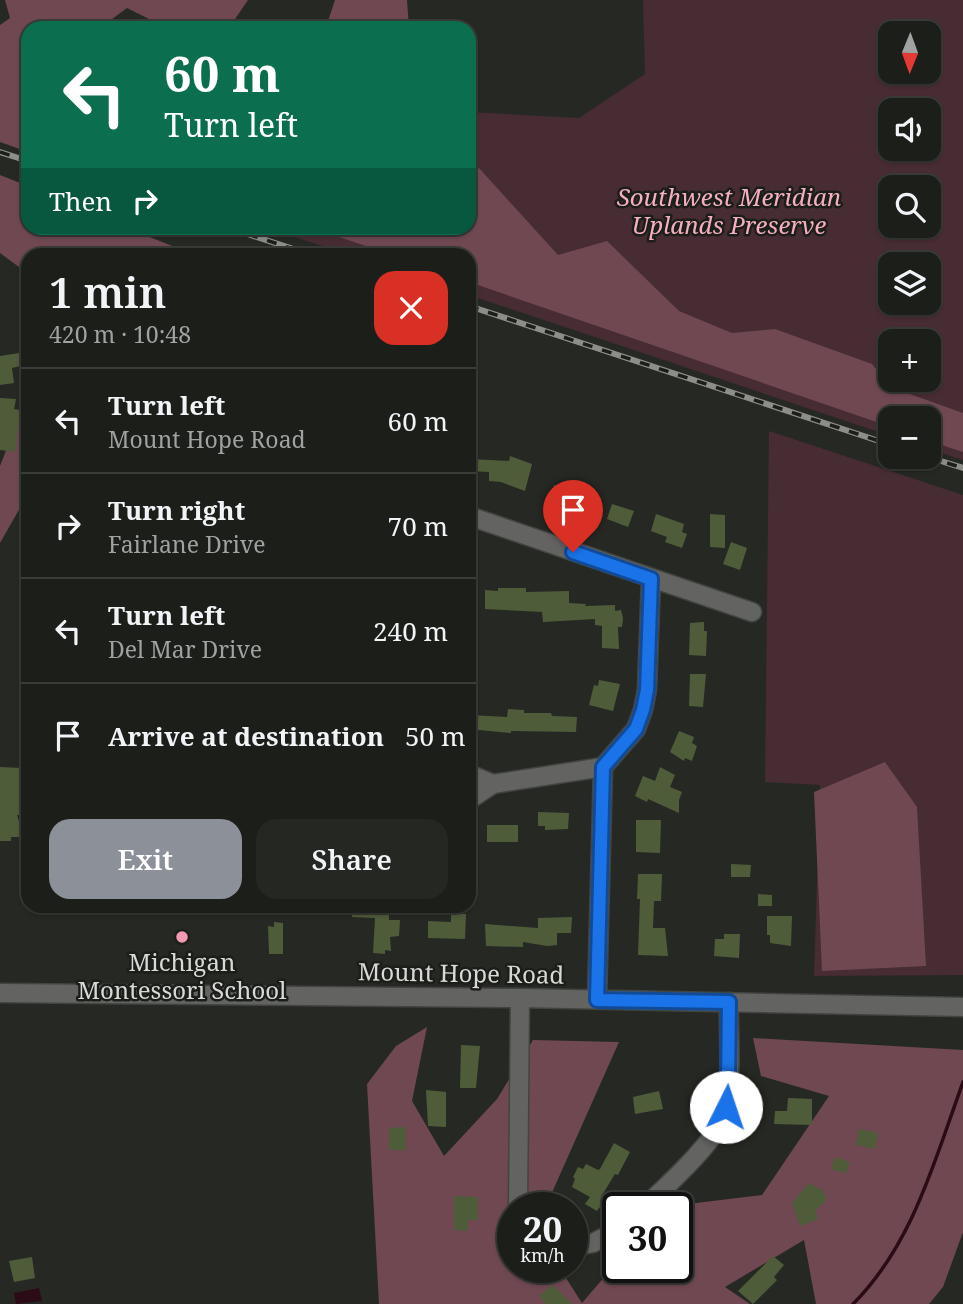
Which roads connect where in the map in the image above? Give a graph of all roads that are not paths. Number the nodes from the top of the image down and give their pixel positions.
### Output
1 (476, 518) edge
2 (651, 579) junction
3 (752, 612) dead end
4 (603, 767) junction
5 (476, 777) edge
6 (493, 784) junction
7 (476, 795) edge
8 (0, 993) edge
9 (520, 998) junction
10 (597, 1000) junction
11 (729, 1002) junction
12 (963, 1007) edge
13 (518, 1192) edge
14 (660, 1192) edge

1 - 2 street
2 - 3 street
2 - 4 street
4 - 6 street
4 - 10 street
5 - 6 street
6 - 7 street
8 - 9 street, Mount Hope Road
9 - 10 street, Mount Hope Road
9 - 13 street
10 - 11 street, Mount Hope Road
11 - 12 street, Mount Hope Road
11 - 14 street

